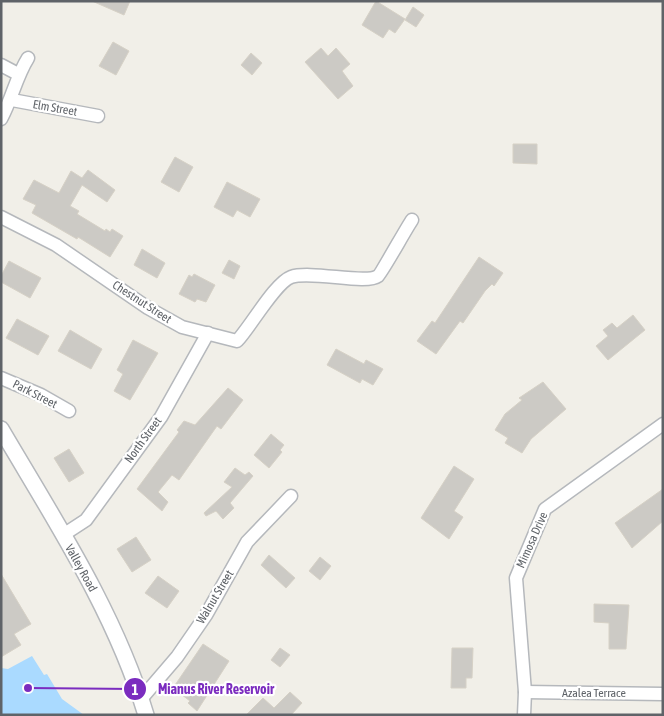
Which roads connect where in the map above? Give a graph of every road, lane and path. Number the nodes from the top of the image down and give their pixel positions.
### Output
1 (28, 58) dead end
2 (1, 65) edge
3 (18, 74) junction
4 (12, 100) junction
5 (98, 116) dead end
6 (1, 119) edge
7 (1, 217) edge
8 (412, 220) dead end
9 (208, 333) junction
10 (1, 378) edge
11 (69, 411) dead end
12 (663, 424) edge
13 (1, 429) edge
14 (290, 496) dead end
15 (63, 535) junction
16 (524, 692) junction
17 (663, 694) edge
18 (141, 699) junction
19 (146, 715) edge
20 (524, 715) edge

1 - 3 street
2 - 3 street
3 - 4 street
4 - 5 street, Elm Street
4 - 6 street
7 - 9 street, Chestnut Street
8 - 9 street, Chestnut Street
9 - 15 street, North Street
10 - 11 street, Park Street
12 - 16 street, Mimosa Drive
13 - 15 street, Valley Road
14 - 18 street, Walnut Street
15 - 18 street, Valley Road
16 - 17 street, Azalea Terrace
16 - 20 street, Mimosa Drive
18 - 19 street, Valley Road

